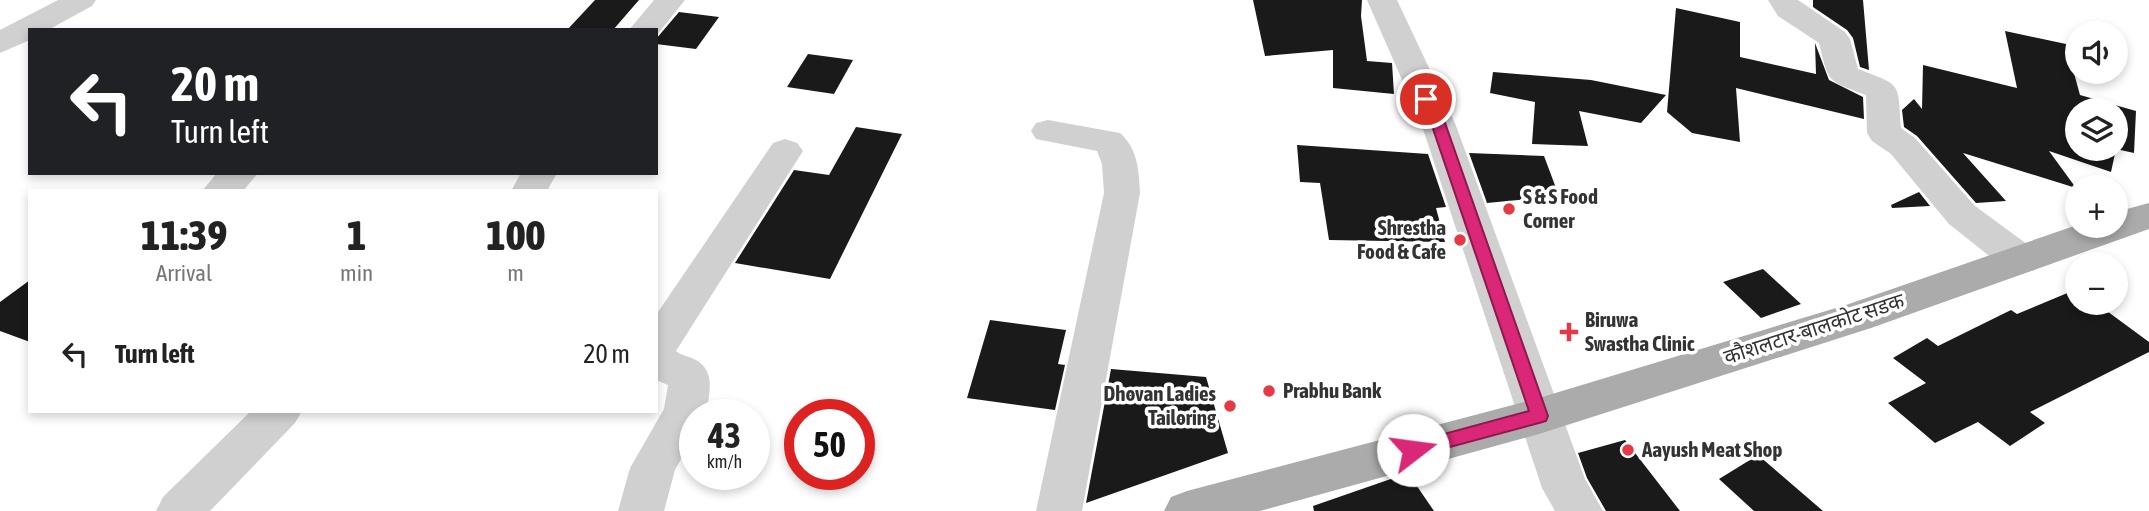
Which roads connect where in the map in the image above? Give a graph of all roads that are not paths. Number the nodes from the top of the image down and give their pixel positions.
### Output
1 (81, 0) edge
2 (670, 0) edge
3 (1382, 0) edge
4 (1783, 0) edge
5 (28, 28) edge
6 (28, 28) edge
7 (647, 28) edge
8 (0, 43) edge
9 (1048, 131) dead end
10 (785, 150) dead end
11 (238, 175) edge
12 (222, 189) edge
13 (2149, 216) edge
14 (2128, 222) edge
15 (2080, 238) edge
16 (2021, 260) junction
17 (658, 347) edge
18 (658, 355) edge
19 (278, 413) edge
20 (1539, 416) junction
21 (179, 511) edge
22 (641, 511) edge
23 (1059, 511) edge
24 (1187, 511) edge
25 (1580, 511) edge

1 - 6 street
2 - 7 street
3 - 20 street
4 - 16 street
5 - 8 street
9 - 23 street
10 - 17 street
11 - 12 street
13 - 14 main road, कौशलटार-बालकोट सडक
15 - 16 main road, कौशलटार-बालकोट सडक
16 - 20 main road, कौशलटार-बालकोट सडक
18 - 22 street
19 - 21 street
20 - 24 main road, कौशलटार-बालकोट सडक
20 - 25 street

